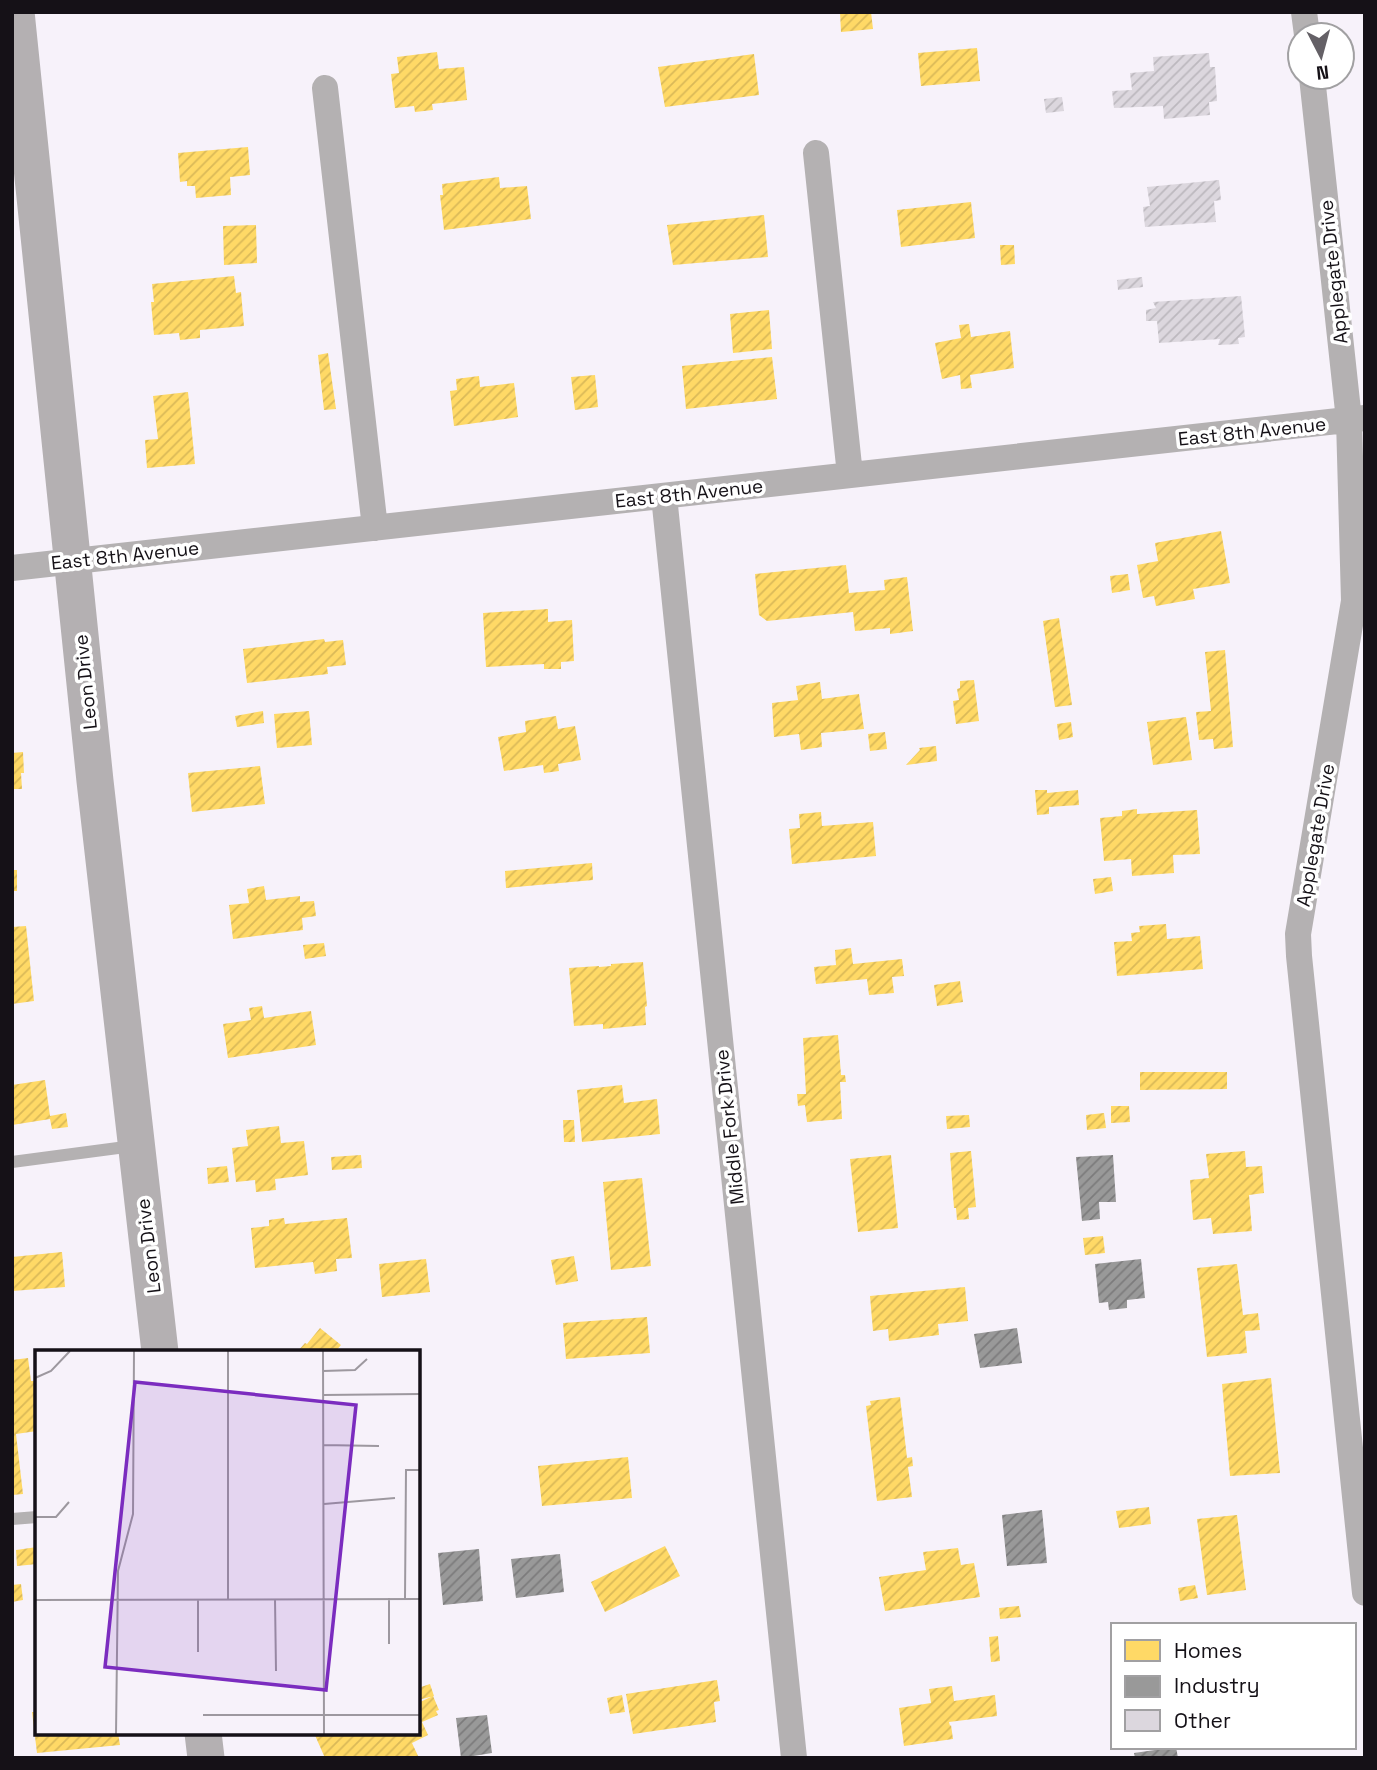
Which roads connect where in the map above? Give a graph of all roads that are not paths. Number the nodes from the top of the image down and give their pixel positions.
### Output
1 (16, 12) edge
2 (325, 88) dead end
3 (1314, 91) edge
4 (816, 153) dead end
5 (1357, 419) edge
6 (850, 475) junction
7 (664, 496) junction
8 (374, 528) junction
9 (73, 561) junction
10 (12, 568) edge
11 (137, 1146) junction
12 (12, 1162) edge
13 (160, 1350) edge
14 (35, 1517) edge
15 (12, 1519) edge
16 (1365, 1593) edge
17 (204, 1735) edge
18 (206, 1758) edge
19 (794, 1758) edge

1 - 9 street, Leon Drive
2 - 8 street
3 - 5 street, Applegate Drive
4 - 6 street
5 - 6 street, East 8th Avenue
5 - 16 street, Applegate Drive
6 - 7 street, East 8th Avenue
7 - 8 street, East 8th Avenue
7 - 19 street, Middle Fork Drive
8 - 9 street, East 8th Avenue
9 - 10 street, East 8th Avenue
9 - 11 street, Leon Drive
11 - 12 lane
11 - 13 street, Leon Drive
14 - 15 lane
17 - 18 street

